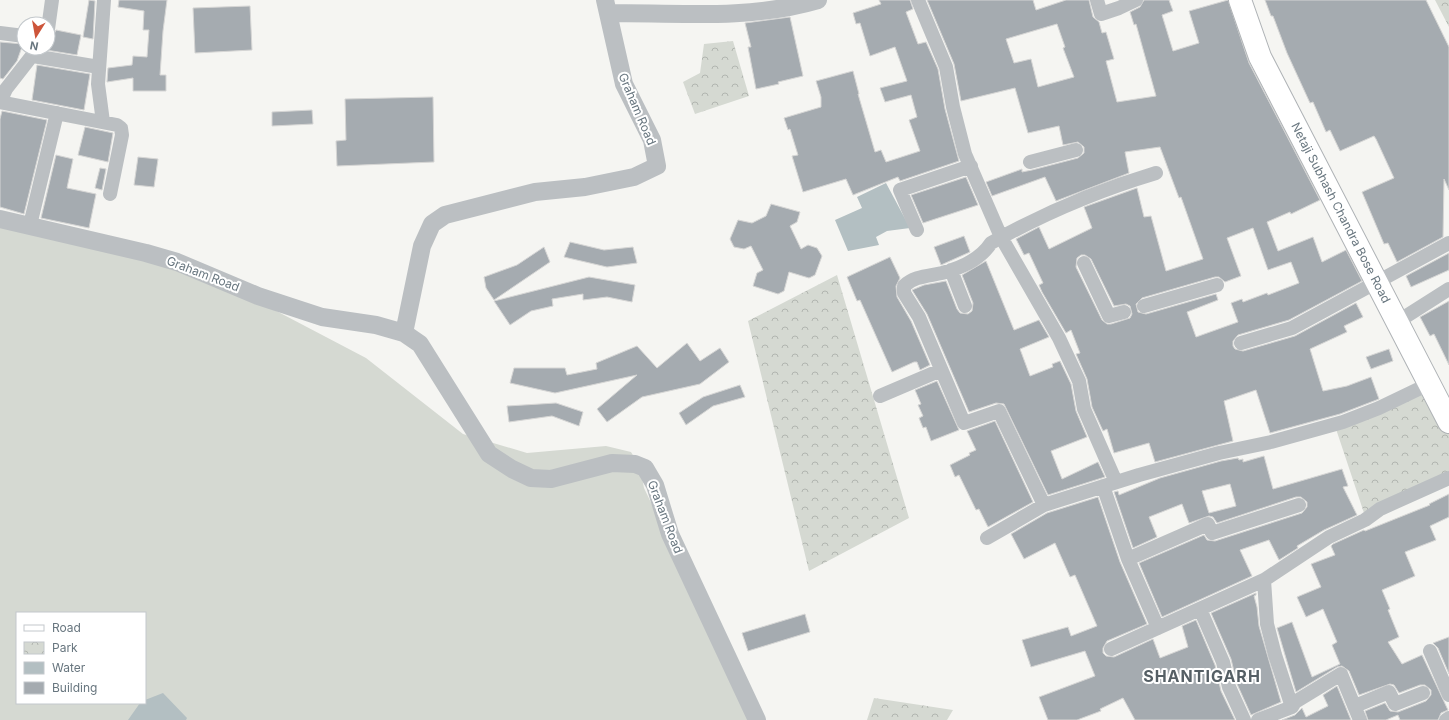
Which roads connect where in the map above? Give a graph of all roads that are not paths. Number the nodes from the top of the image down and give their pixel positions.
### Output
1 (52, 0) edge
2 (104, 0) edge
3 (818, 0) edge
4 (918, 0) edge
5 (1097, 0) edge
6 (1136, 0) edge
7 (1240, 0) edge
8 (607, 7) edge
9 (50, 16) edge
10 (0, 33) edge
11 (16, 35) edge
12 (32, 56) edge
13 (52, 56) edge
14 (99, 67) junction
15 (0, 102) edge
16 (57, 113) junction
17 (103, 122) junction
18 (1076, 150) dead end
19 (1030, 162) dead end
20 (971, 166) junction
21 (1156, 173) dead end
22 (110, 194) dead end
23 (0, 219) edge
24 (30, 225) junction
25 (917, 230) dead end
26 (1001, 237) junction
27 (1449, 243) edge
28 (1084, 263) dead end
29 (952, 270) junction
30 (1377, 284) junction
31 (1216, 285) dead end
32 (1449, 289) edge
33 (966, 306) dead end
34 (1144, 306) dead end
35 (1124, 312) dead end
36 (1397, 322) junction
37 (404, 333) junction
38 (1240, 343) dead end
39 (941, 370) junction
40 (1429, 384) junction
41 (880, 396) dead end
42 (1449, 422) edge
43 (1449, 478) edge
44 (1110, 484) junction
45 (1044, 505) junction
46 (1300, 505) dead end
47 (987, 538) dead end
48 (1128, 559) junction
49 (1264, 580) junction
50 (1200, 610) junction
51 (1158, 628) junction
52 (1111, 648) dead end
53 (1430, 651) dead end
54 (1423, 693) dead end
55 (1449, 695) edge
56 (1292, 706) junction
57 (1355, 706) junction
58 (1449, 718) edge
59 (757, 720) edge
60 (1244, 720) edge
61 (1258, 720) edge
62 (1360, 720) edge
63 (1446, 720) edge

1 - 9 street
2 - 14 street
3 - 8 street, Graham Road
4 - 20 street
5 - 6 street
7 - 30 main road, Netaji Subhash Chandra Bose Road
8 - 37 street, Graham Road
10 - 11 street
12 - 15 street
13 - 14 street
14 - 17 street
15 - 16 street
16 - 17 street
16 - 24 street
17 - 22 street
18 - 19 street
20 - 25 street
20 - 26 street
21 - 26 street
23 - 24 street, Graham Road
24 - 37 street, Graham Road
26 - 29 street
26 - 44 street
27 - 30 street
28 - 35 street
29 - 33 street
29 - 39 street
30 - 36 main road, Netaji Subhash Chandra Bose Road
30 - 38 street
31 - 34 street
32 - 36 street
36 - 40 main road, Netaji Subhash Chandra Bose Road
37 - 59 street, Graham Road
39 - 41 street
39 - 45 street
40 - 42 main road, Netaji Subhash Chandra Bose Road
40 - 44 street
43 - 49 street
44 - 45 street
44 - 48 street
45 - 47 street
46 - 48 street
48 - 51 street
49 - 50 street
49 - 56 street
50 - 51 street
50 - 60 street
51 - 52 street
53 - 55 street
54 - 57 street
56 - 57 street
56 - 61 street
57 - 62 street
58 - 63 street

